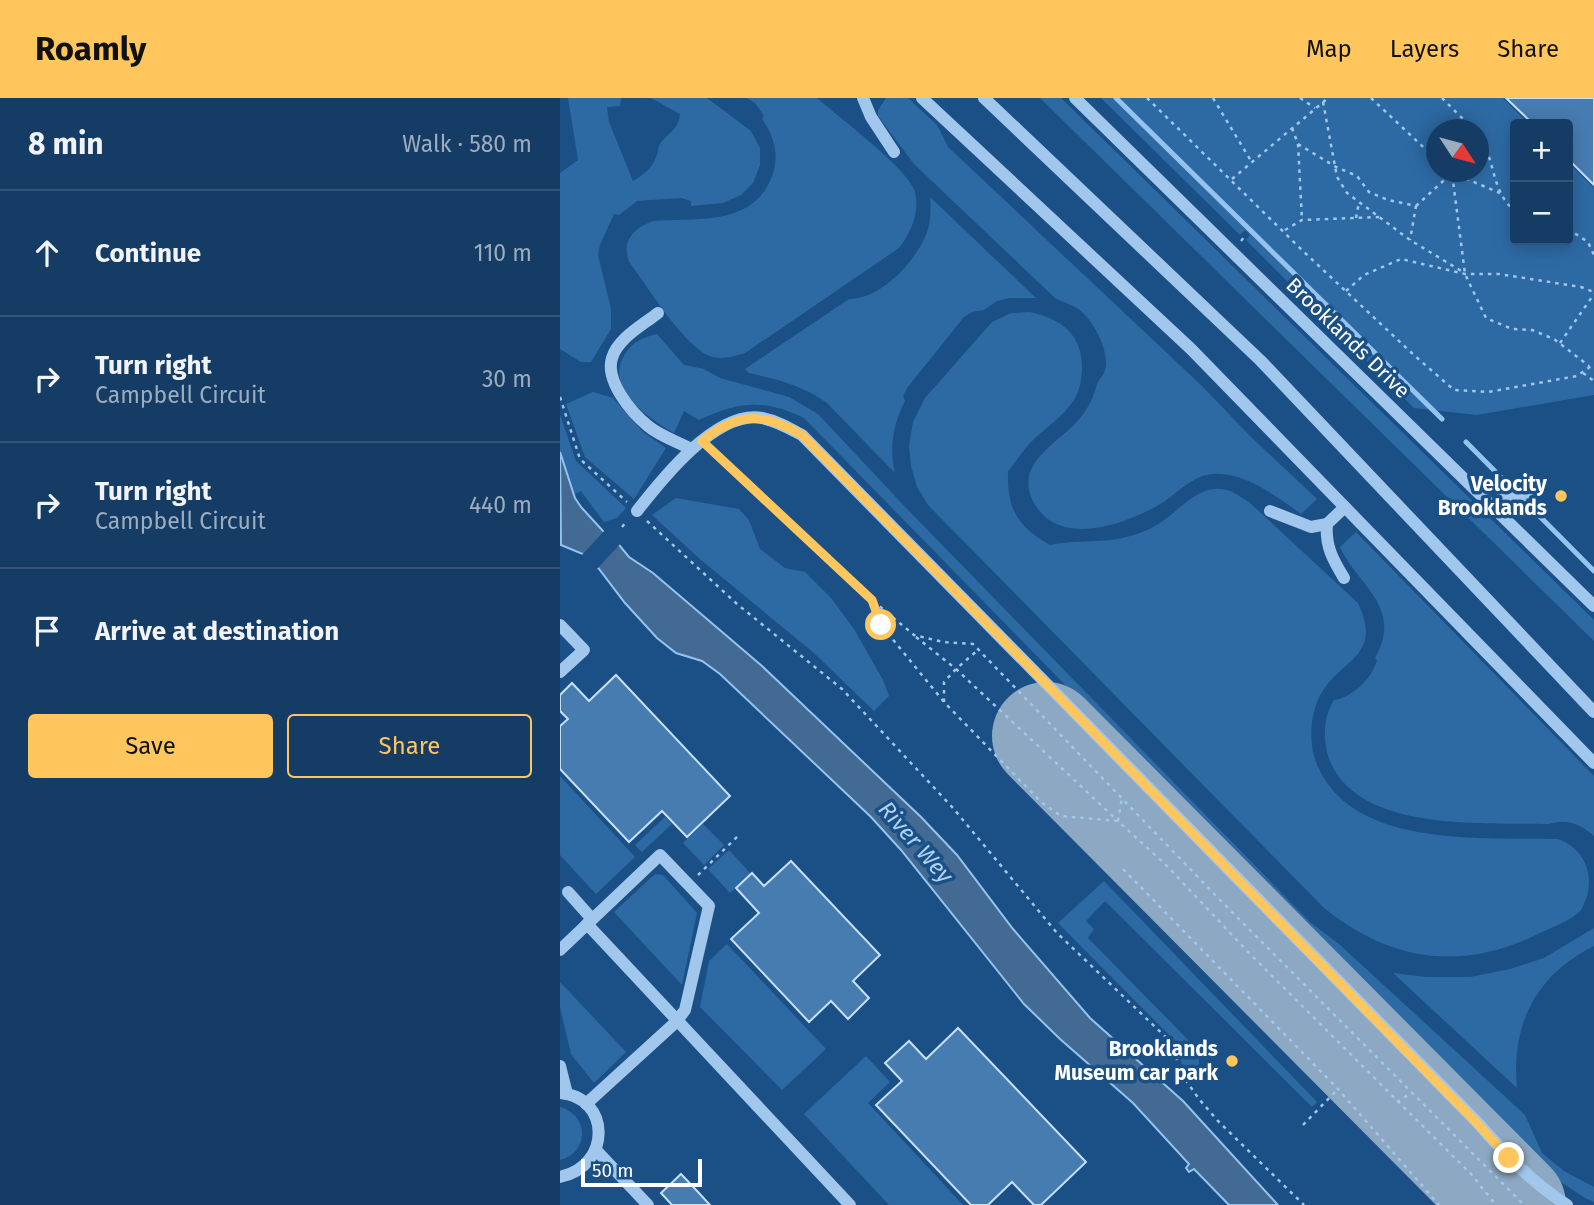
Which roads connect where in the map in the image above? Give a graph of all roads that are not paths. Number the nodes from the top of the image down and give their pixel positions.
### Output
1 (863, 98) edge
2 (922, 98) edge
3 (984, 98) edge
4 (1075, 98) edge
5 (894, 152) dead end
6 (658, 313) dead end
7 (697, 445) junction
8 (1538, 491) dead end
9 (1345, 507) junction
10 (1493, 507) junction
11 (637, 511) road end
12 (1270, 511) dead end
13 (1327, 524) junction
14 (1344, 578) dead end
15 (1594, 606) edge
16 (560, 625) edge
17 (560, 672) edge
18 (1594, 712) edge
19 (1594, 763) edge
20 (568, 892) dead end
21 (589, 922) junction
22 (560, 950) edge
23 (676, 1022) junction
24 (560, 1066) edge
25 (563, 1093) edge
26 (586, 1104) junction
27 (596, 1150) junction
28 (560, 1178) edge
29 (648, 1205) edge
30 (850, 1205) edge
31 (1567, 1205) edge

1 - 5 street
2 - 9 street
3 - 18 street
4 - 10 street, Brooklands Drive
6 - 7 street
7 - 11 street
7 - 31 street
8 - 10 street
9 - 13 street
9 - 19 street
10 - 15 street, Brooklands Drive
12 - 13 street
13 - 14 street
16 - 17 street
20 - 21 street
21 - 22 street
21 - 23 street
21 - 23 street
23 - 26 street
23 - 30 street
24 - 25 street
25 - 26 street
26 - 27 street
27 - 28 street
27 - 29 street

